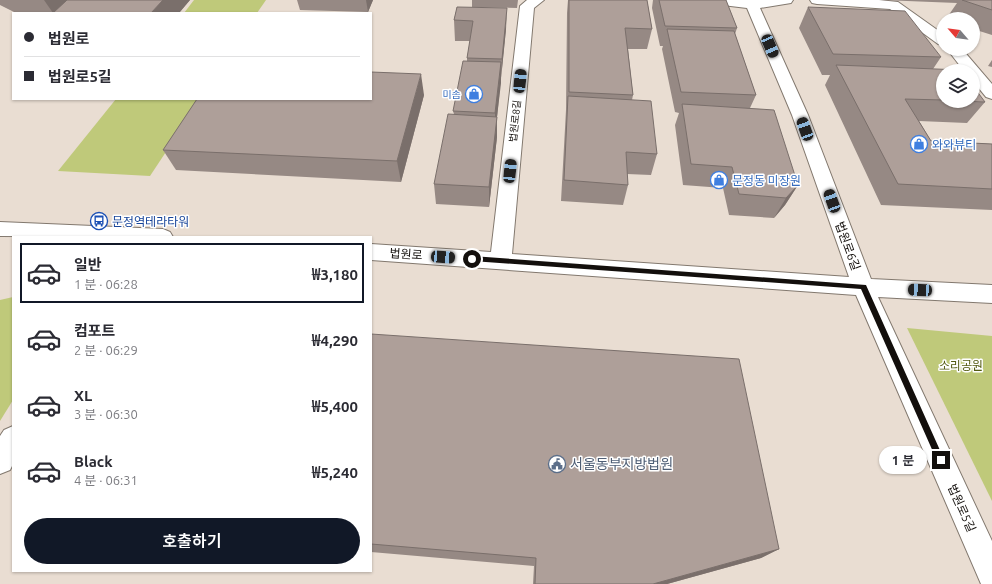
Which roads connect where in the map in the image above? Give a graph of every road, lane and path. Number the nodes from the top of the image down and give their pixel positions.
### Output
1 (714, 0) edge
2 (786, 0) edge
3 (818, 0) edge
4 (532, 3) edge
5 (752, 5) junction
6 (936, 36) edge
7 (960, 56) edge
8 (992, 94) edge
9 (0, 229) edge
10 (135, 236) edge
11 (372, 252) edge
12 (501, 261) junction
13 (863, 287) junction
14 (992, 294) edge
15 (12, 441) edge
16 (0, 461) edge
17 (992, 575) edge

1 - 5 street
2 - 5 street
3 - 6 street
4 - 12 street, 법원로8길
5 - 13 street, 법원로6길
7 - 8 street
9 - 10 street
11 - 12 street, 법원로
12 - 13 street, 법원로
13 - 14 street, 법원로
13 - 17 street, 법원로5길
15 - 16 street

